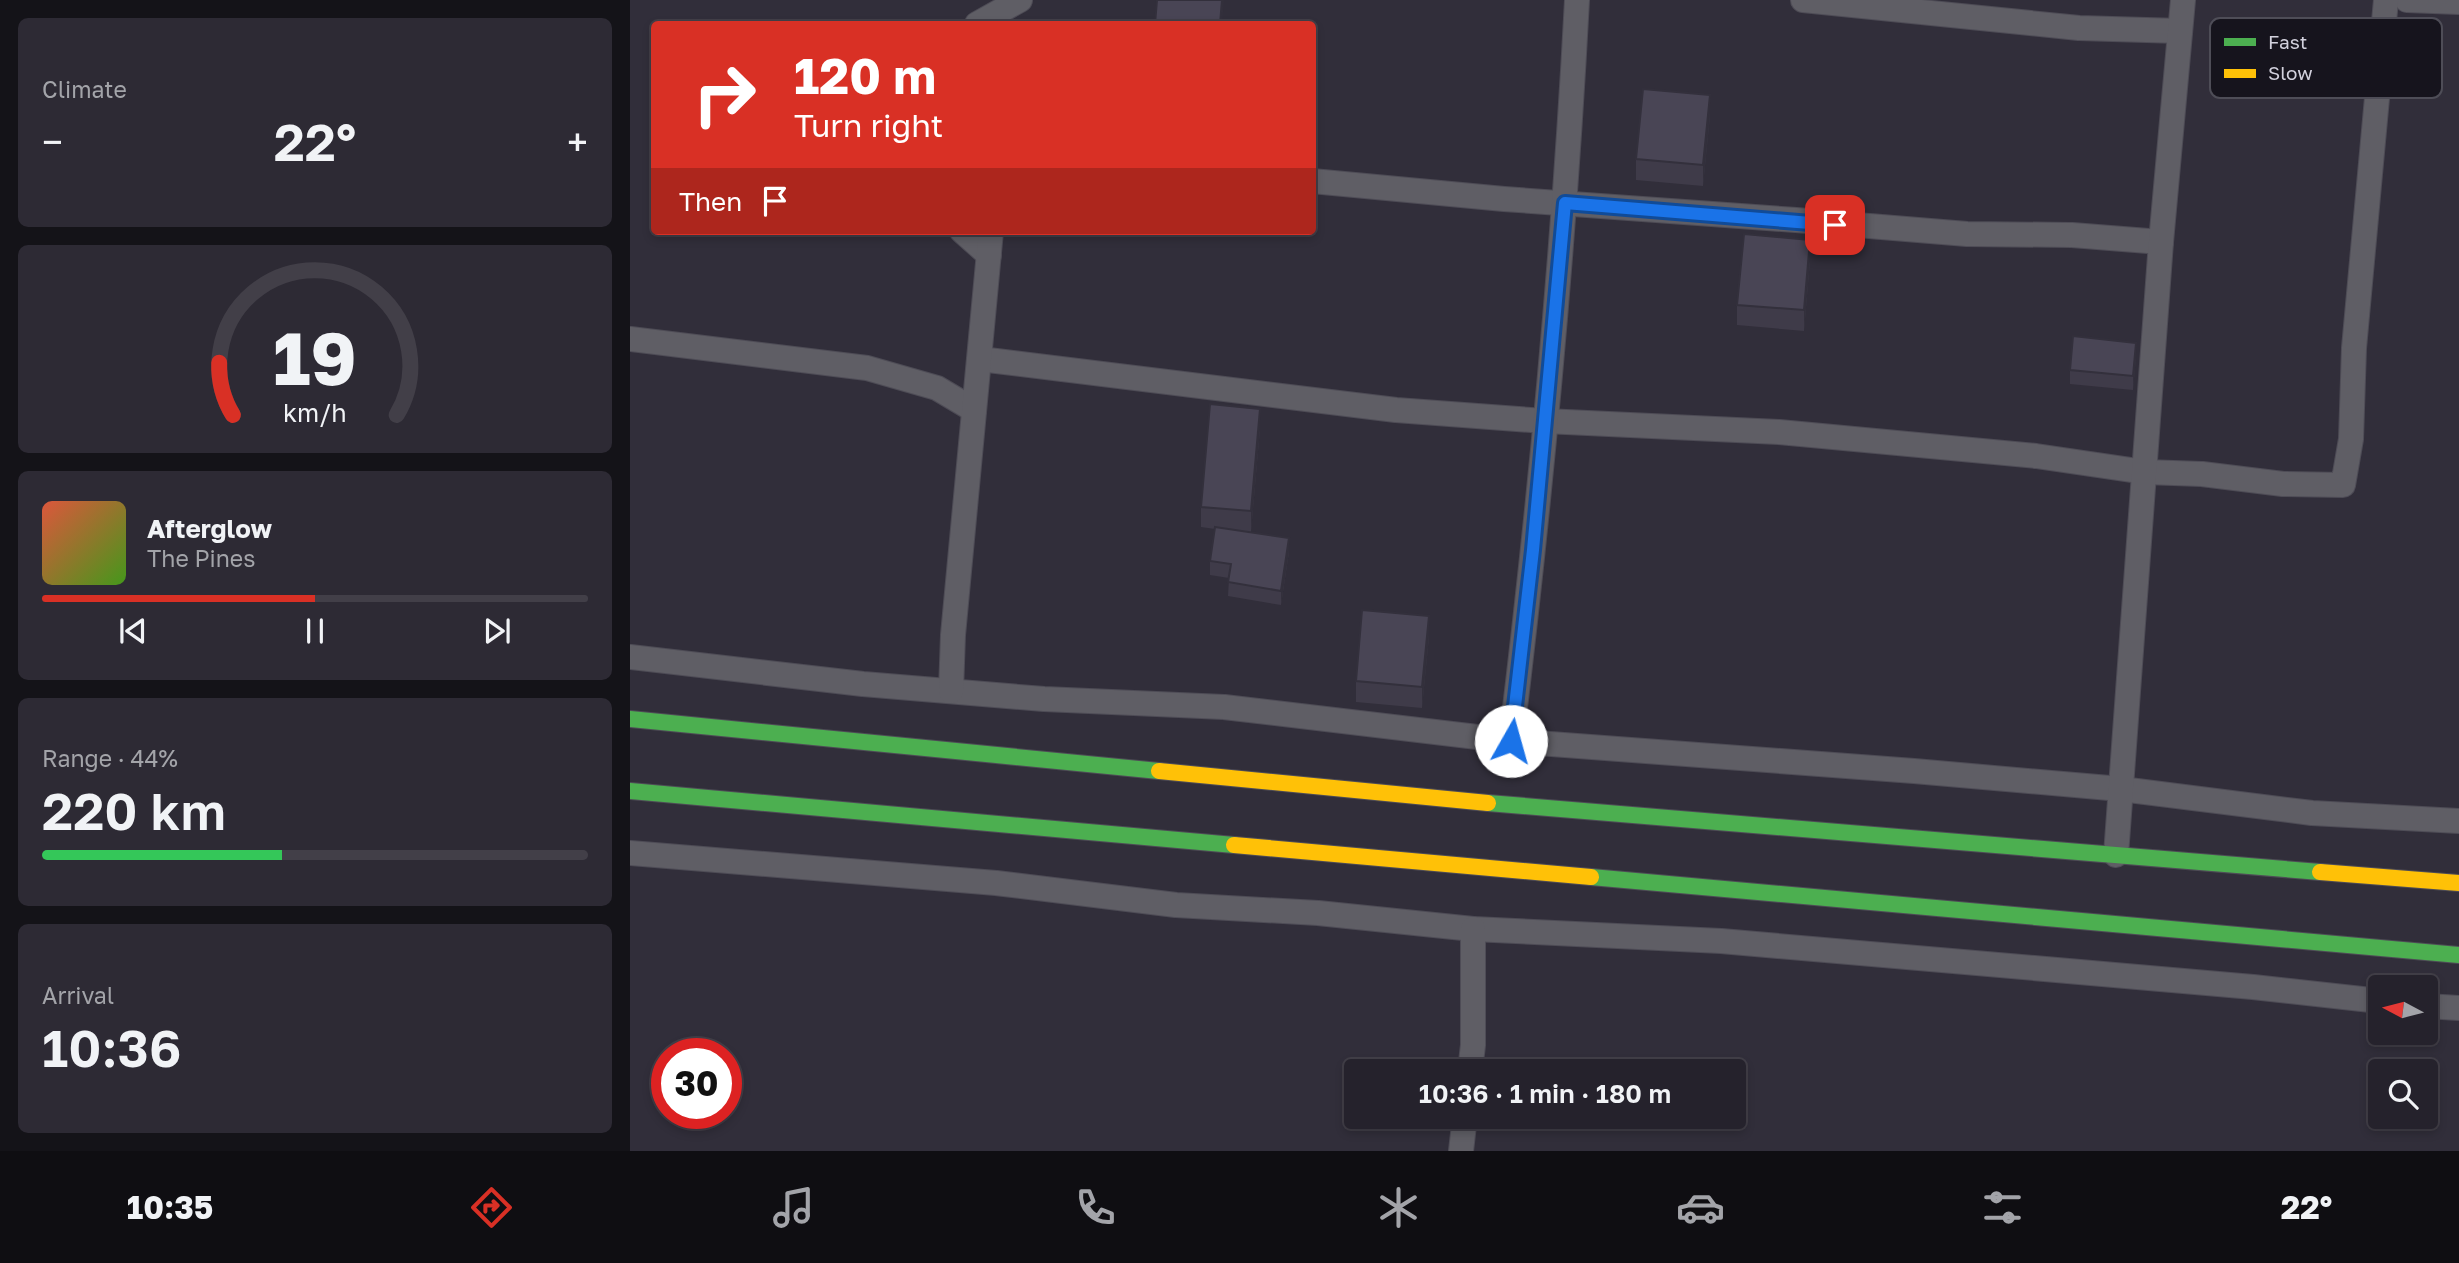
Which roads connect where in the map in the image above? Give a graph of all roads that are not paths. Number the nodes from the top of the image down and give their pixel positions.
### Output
1 (1021, 0) edge
2 (1577, 0) edge
3 (1803, 0) edge
4 (2183, 0) edge
5 (2386, 0) edge
6 (2407, 0) edge
7 (2459, 2) edge
8 (2384, 18) edge
9 (982, 21) edge
10 (1018, 21) edge
11 (2180, 31) junction
12 (2377, 98) edge
13 (1316, 181) edge
14 (1565, 203) junction
15 (971, 235) edge
16 (2161, 242) junction
17 (990, 243) edge
18 (630, 339) edge
19 (980, 359) junction
20 (974, 410) junction
21 (1545, 421) junction
22 (2145, 472) junction
23 (630, 657) edge
24 (951, 691) junction
25 (630, 719) edge
26 (1511, 741) junction
27 (2122, 789) junction
28 (630, 791) edge
29 (2459, 821) edge
30 (630, 853) edge
31 (2116, 855) junction
32 (2459, 883) edge
33 (1473, 929) junction
34 (2459, 956) edge
35 (2368, 1001) edge
36 (2438, 1007) edge
37 (2459, 1009) edge
38 (1471, 1059) edge
39 (1464, 1129) edge
40 (1461, 1151) edge

1 - 9 street
1 - 10 street
2 - 14 street
3 - 11 street
4 - 11 street
5 - 8 street
6 - 7 street
11 - 16 street
12 - 22 street
13 - 14 street
14 - 16 street
14 - 21 street
15 - 17 street
16 - 22 street
17 - 19 street
18 - 20 street
19 - 20 street
19 - 21 street
20 - 24 street
21 - 22 street
21 - 26 street
22 - 27 street
23 - 24 street
24 - 26 street
25 - 31 street
26 - 27 street
27 - 29 street
27 - 31 street
28 - 34 street
30 - 33 street
31 - 32 street
33 - 35 street
33 - 38 street
36 - 37 street
39 - 40 street

